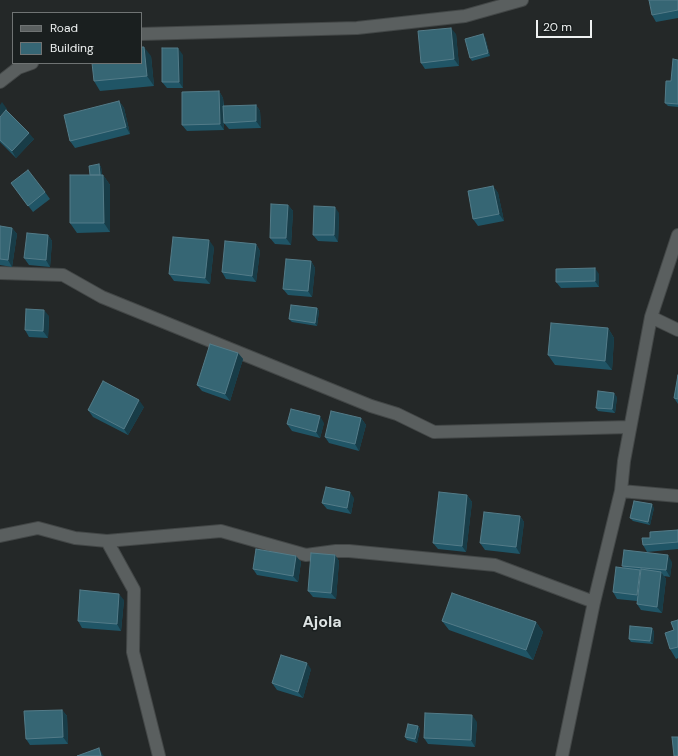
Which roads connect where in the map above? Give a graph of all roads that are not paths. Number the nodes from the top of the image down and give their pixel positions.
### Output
1 (522, 0) edge
2 (142, 34) edge
3 (29, 64) edge
4 (0, 82) edge
5 (678, 235) edge
6 (0, 273) edge
7 (651, 317) junction
8 (678, 330) edge
9 (630, 427) junction
10 (621, 491) junction
11 (678, 496) edge
12 (0, 536) edge
13 (107, 541) junction
14 (594, 602) junction
15 (159, 756) edge
16 (562, 756) edge

1 - 2 street
3 - 4 street
5 - 7 street
6 - 9 street
7 - 8 street
7 - 9 street
9 - 10 street
10 - 11 street
10 - 14 street
12 - 13 street
13 - 14 street
13 - 15 street
14 - 16 street

